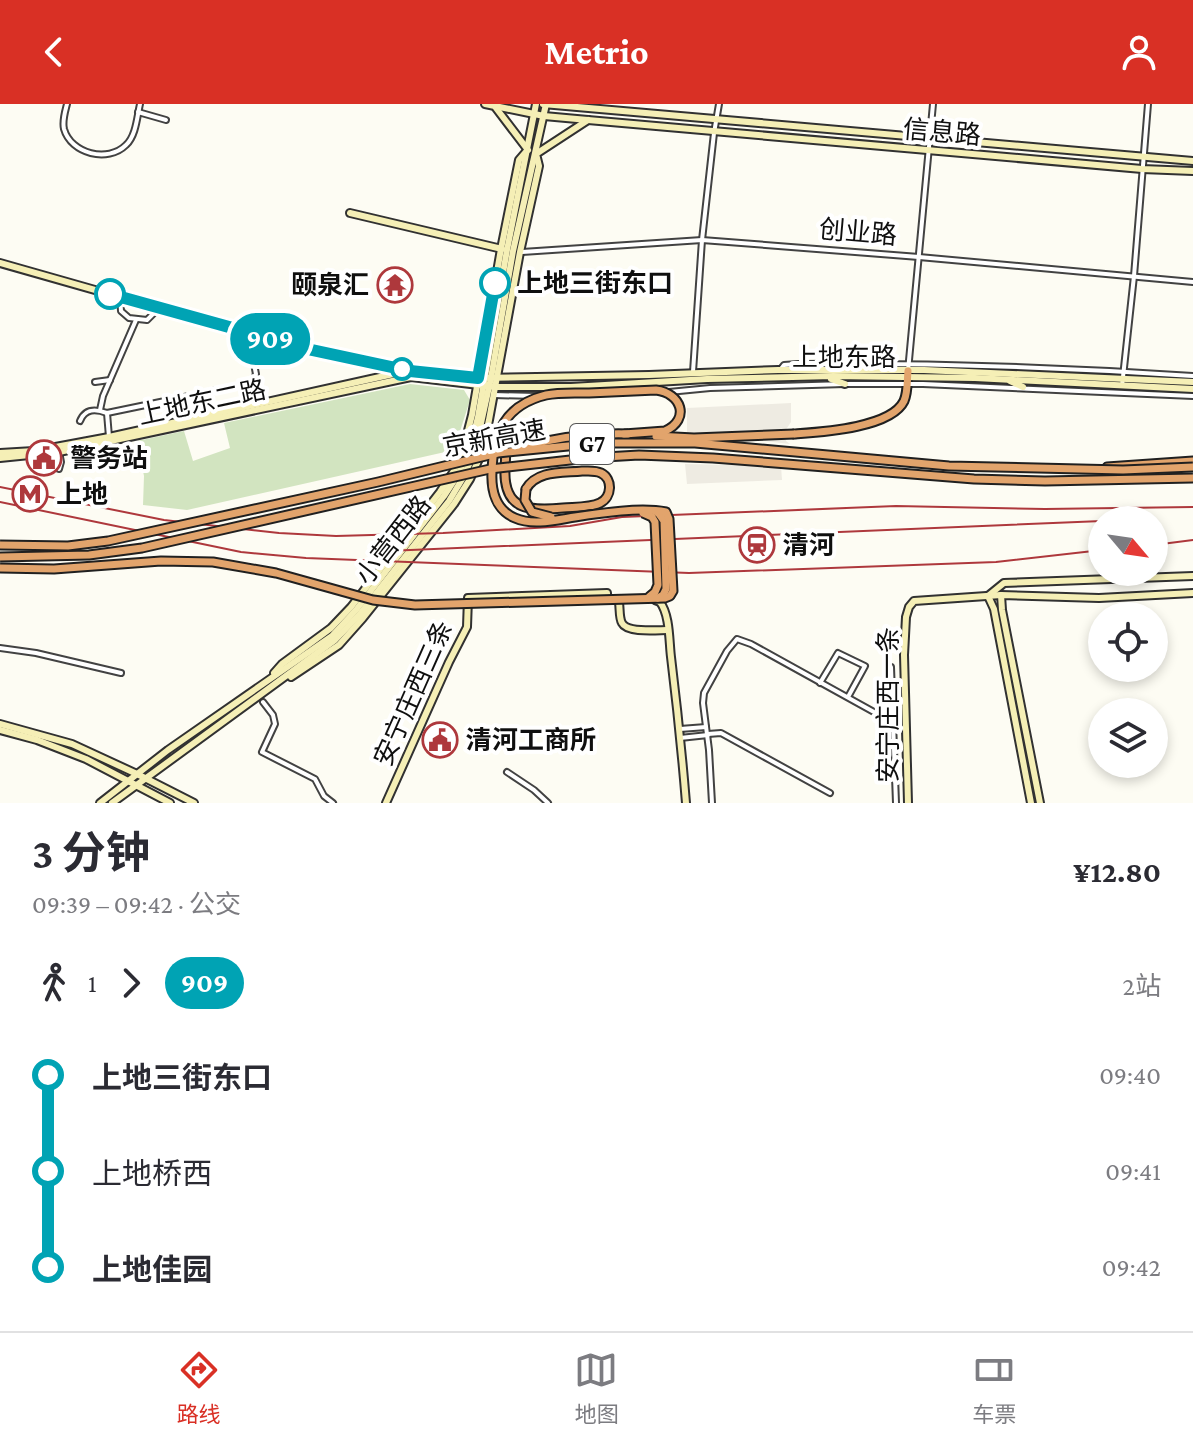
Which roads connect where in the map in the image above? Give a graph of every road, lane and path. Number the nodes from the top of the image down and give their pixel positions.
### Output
1 (67, 104) edge
2 (140, 104) edge
3 (485, 104) edge
4 (536, 104) edge
5 (545, 104) edge
6 (719, 104) edge
7 (933, 104) edge
8 (1148, 104) edge
9 (587, 106) edge
10 (496, 107) junction
11 (138, 112) junction
12 (535, 114) junction
13 (544, 116) junction
14 (166, 120) dead end
15 (588, 120) junction
16 (716, 120) junction
17 (714, 133) junction
18 (930, 138) junction
19 (528, 150) junction
20 (929, 151) junction
21 (536, 154) junction
22 (1143, 157) junction
23 (1193, 161) edge
24 (1142, 169) junction
25 (1193, 171) edge
26 (350, 213) dead end
27 (702, 240) junction
28 (510, 250) junction
29 (919, 257) junction
30 (0, 263) edge
31 (1134, 276) junction
32 (1193, 282) edge
33 (120, 297) junction
34 (159, 308) junction
35 (136, 320) junction
36 (260, 336) junction
37 (367, 362) junction
38 (693, 372) junction
39 (411, 374) junction
40 (908, 374) junction
41 (824, 376) junction
42 (1193, 376) edge
43 (1007, 379) junction
44 (1123, 379) junction
45 (110, 380) junction
46 (365, 380) junction
47 (95, 382) dead end
48 (487, 382) junction
49 (1060, 382) junction
50 (1193, 382) edge
51 (1134, 383) junction
52 (845, 384) junction
53 (1023, 387) junction
54 (1047, 388) junction
55 (1193, 389) edge
56 (494, 395) junction
57 (1193, 396) edge
58 (100, 410) junction
59 (107, 413) junction
60 (80, 421) dead end
61 (624, 434) junction
62 (109, 437) junction
63 (508, 437) dead end
64 (59, 452) junction
65 (498, 453) junction
66 (0, 456) edge
67 (1193, 464) edge
68 (59, 469) dead end
69 (1193, 478) edge
70 (640, 511) junction
71 (577, 517) junction
72 (0, 545) edge
73 (0, 557) edge
74 (0, 568) edge
75 (1193, 576) edge
76 (1193, 593) edge
77 (1001, 595) junction
78 (988, 596) junction
79 (647, 599) junction
80 (619, 603) junction
81 (667, 630) junction
82 (0, 648) edge
83 (891, 667) dead end
84 (121, 673) dead end
85 (820, 683) junction
86 (267, 687) junction
87 (847, 698) junction
88 (263, 702) dead end
89 (892, 722) junction
90 (0, 727) edge
91 (706, 727) junction
92 (680, 729) junction
93 (708, 735) junction
94 (680, 738) junction
95 (507, 772) dead end
96 (137, 774) junction
97 (145, 778) junction
98 (127, 782) junction
99 (135, 786) junction
100 (830, 793) dead end
101 (545, 802) edge
102 (100, 803) edge
103 (112, 803) edge
104 (170, 803) edge
105 (194, 803) edge
106 (333, 803) edge
107 (386, 803) edge
108 (686, 803) edge
109 (712, 803) edge
110 (896, 803) edge
111 (908, 803) edge
112 (1031, 803) edge
113 (1040, 803) edge

1 - 11 street
2 - 11 street
3 - 10 main road
4 - 12 main road
5 - 9 main road, 信息路
5 - 13 main road
6 - 16 street
7 - 18 street
8 - 22 street
9 - 16 main road, 信息路
10 - 12 main road, 信息路
10 - 19 main road
11 - 14 street
12 - 13 main road, 信息路
12 - 19 main road
13 - 15 main road, 信息路
13 - 21 main road
15 - 17 main road, 信息路
15 - 21 main road
16 - 17 street
16 - 18 main road, 信息路
17 - 20 main road, 信息路
17 - 27 street
18 - 20 street
18 - 22 main road, 信息路
19 - 28 main road
20 - 24 main road, 信息路
20 - 29 street
21 - 28 main road
22 - 23 main road, 信息路
22 - 24 street
24 - 25 main road, 信息路
24 - 31 street
26 - 28 main road, 创业路
27 - 28 street, 创业路
27 - 29 street, 创业路
27 - 38 street
28 - 48 main road
28 - 48 main road
29 - 31 street, 创业路
29 - 40 street
30 - 33 main road
31 - 32 street, 创业路
31 - 44 street
33 - 34 main road
33 - 35 street
34 - 35 street
34 - 36 main road
35 - 45 street
36 - 37 main road
36 - 59 street
37 - 39 main road
37 - 46 main road
38 - 40 main road, 上地东路
38 - 48 main road, 上地东路
39 - 46 main road, 上地东二路
39 - 48 main road, 上地东路
39 - 64 main road, 上地东二路
40 - 41 main road, 上地东路
40 - 43 main road, 上地东路
40 - 44 main road, 上地东路
40 - 52 street
40 - 53 street
40 - 61 highway, bridge
41 - 48 main road, 上地东路
41 - 52 main road
42 - 51 street
43 - 49 main road, 上地东路
43 - 53 main road
44 - 49 main road, 上地东路
44 - 51 main road, 上地东路
45 - 47 street
45 - 58 street
46 - 62 main road, 上地东二路
48 - 56 main road, 小营西路
48 - 86 main road, 小营西路
49 - 54 main road
50 - 51 main road, 上地东路
51 - 54 street
51 - 55 main road, 上地东路
51 - 57 street
52 - 56 street
53 - 54 street
56 - 86 main road, 小营西路
58 - 59 street
58 - 60 street
59 - 62 street
61 - 65 highway, bridge
61 - 71 highway, bridge
62 - 66 main road, 上地东二路
63 - 71 highway, bridge
64 - 66 main road, 上地东二路
64 - 68 street
65 - 67 highway, 京新高速 / G7, bridge
65 - 72 highway, 京新高速 / G7, bridge
69 - 73 highway, 京新高速 / G7, bridge
70 - 71 highway, bridge
70 - 79 highway, bridge
70 - 79 highway, bridge
74 - 79 highway, bridge
75 - 78 main road
76 - 77 main road, 安宁庄西一条
77 - 78 main road, 安宁庄西一条
77 - 113 main road
78 - 111 main road, 安宁庄西一条
78 - 112 main road
80 - 81 main road
80 - 81 main road
80 - 107 main road, 安宁庄西三条
81 - 92 main road
82 - 84 street
83 - 89 street
85 - 87 street
85 - 87 street
85 - 91 street
86 - 96 main road, 小营西路
86 - 97 main road, 小营西路
87 - 89 street
88 - 106 street
89 - 110 street
90 - 96 main road
90 - 98 main road
91 - 92 street
91 - 93 street
92 - 94 main road
93 - 94 street
93 - 100 street
93 - 109 street
94 - 108 main road
95 - 101 street
96 - 97 main road
96 - 98 main road, 小营西路
97 - 99 main road, 小营西路
97 - 105 main road
98 - 99 main road
98 - 102 main road, 小营西路
99 - 103 main road, 小营西路
99 - 104 main road

